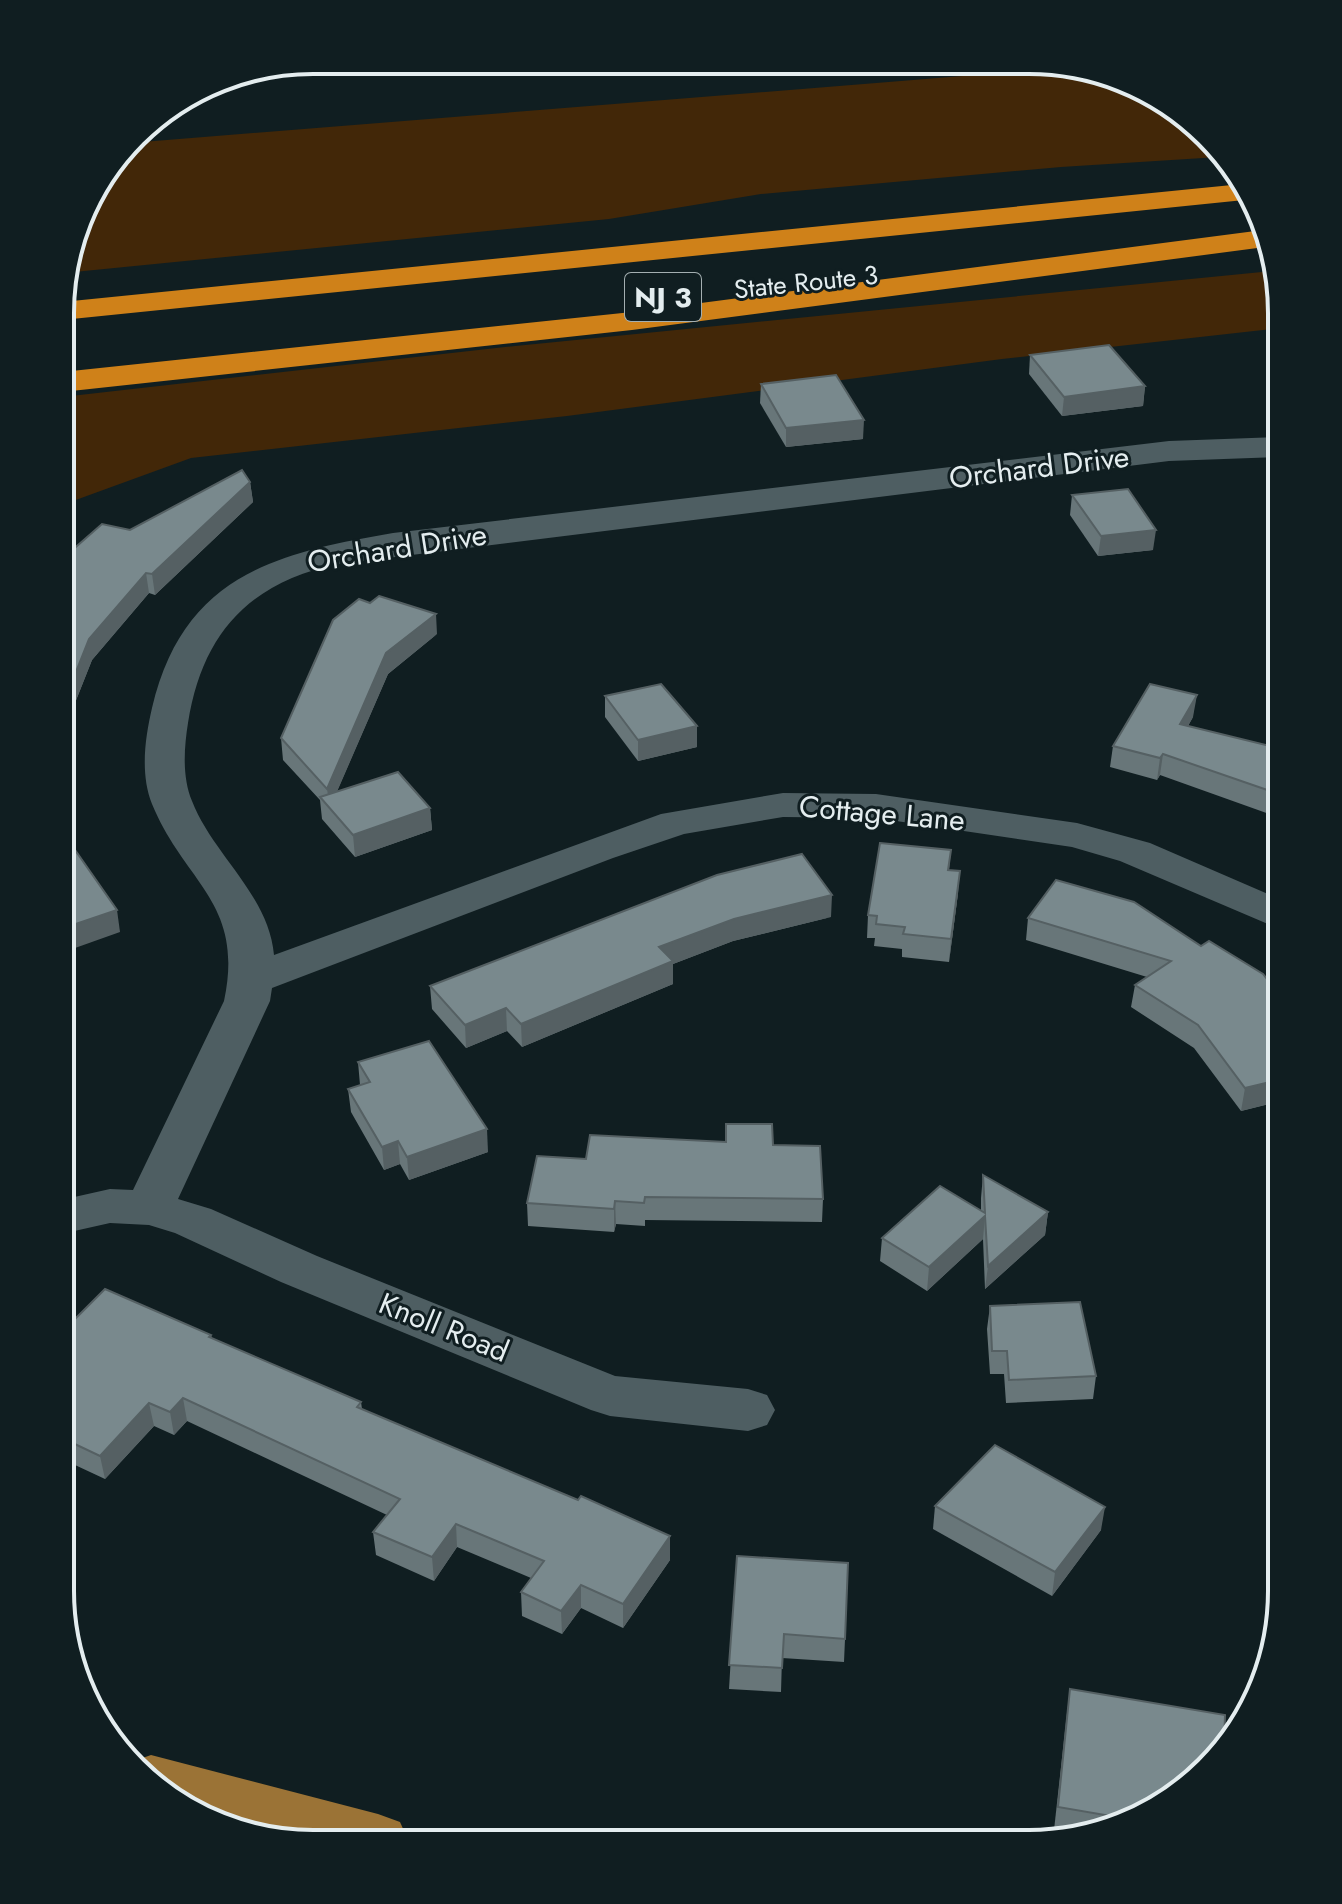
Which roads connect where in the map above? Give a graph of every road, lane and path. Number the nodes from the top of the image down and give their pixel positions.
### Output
1 (1235, 193) edge
2 (1255, 237) edge
3 (1255, 237) edge
4 (74, 310) edge
5 (74, 360) edge
6 (74, 381) edge
7 (1268, 447) edge
8 (1268, 910) edge
9 (255, 978) junction
10 (149, 1208) junction
11 (74, 1214) edge
12 (748, 1410) dead end
13 (180, 1790) edge
14 (333, 1830) edge

1 - 4 highway, State Route 3 / NJ 3
2 - 5 highway, State Route 3 / NJ 3
3 - 6 highway
7 - 9 street, Orchard Drive
8 - 9 street, Cottage Lane
9 - 10 street, Orchard Drive
10 - 11 street
10 - 12 street, Knoll Road
13 - 14 main road

